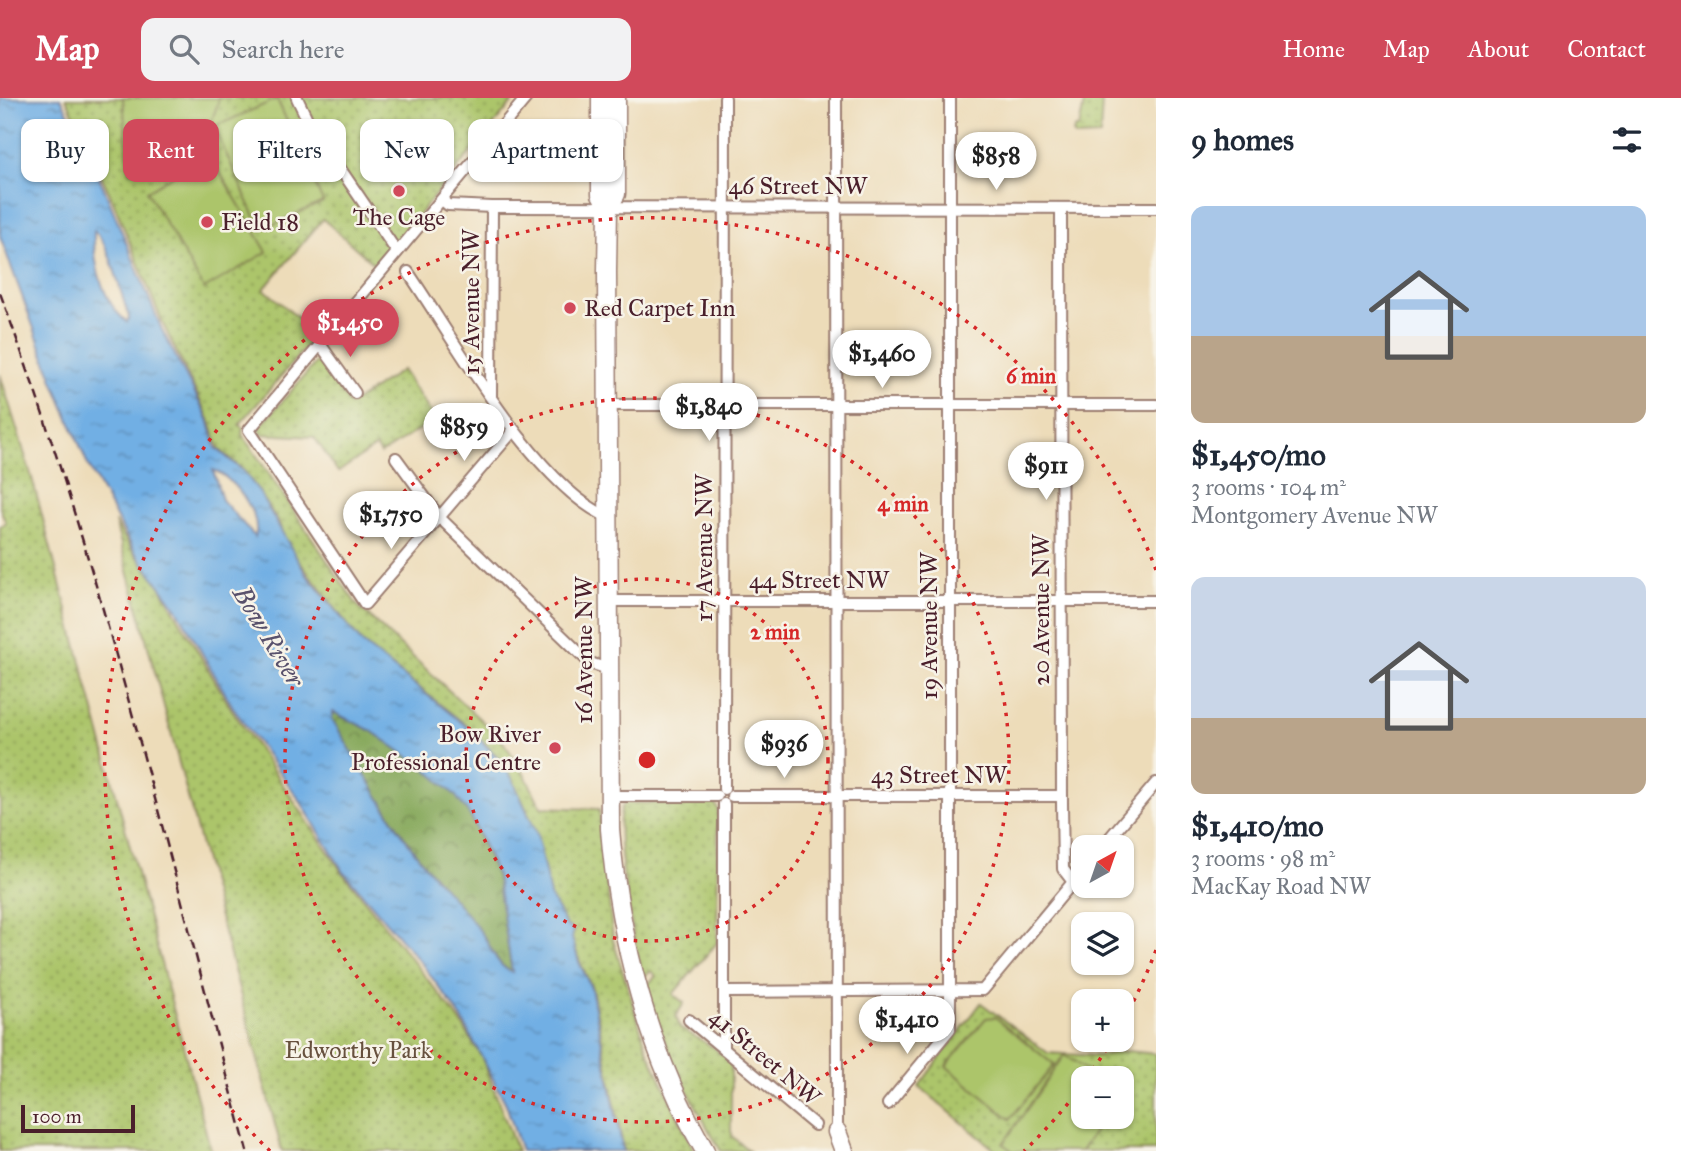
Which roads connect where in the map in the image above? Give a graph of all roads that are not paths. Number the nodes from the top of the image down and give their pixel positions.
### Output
1 (297, 98) edge
2 (526, 98) edge
3 (601, 98) edge
4 (616, 98) edge
5 (725, 98) edge
6 (836, 98) edge
7 (950, 98) edge
8 (442, 200) junction
9 (492, 207) junction
10 (608, 207) junction
11 (724, 207) junction
12 (836, 207) junction
13 (949, 207) junction
14 (1061, 208) junction
15 (1156, 208) edge
16 (397, 252) junction
17 (408, 272) dead end
18 (320, 344) junction
19 (355, 393) dead end
20 (491, 397) junction
21 (608, 405) junction
22 (1061, 405) junction
23 (1156, 405) edge
24 (724, 406) junction
25 (837, 406) junction
26 (950, 406) junction
27 (514, 430) junction
28 (396, 458) dead end
29 (608, 517) junction
30 (440, 518) junction
31 (608, 601) junction
32 (724, 601) junction
33 (836, 601) junction
34 (950, 601) junction
35 (1062, 601) junction
36 (1156, 601) edge
37 (608, 670) junction
38 (1156, 783) edge
39 (609, 796) junction
40 (724, 796) junction
41 (837, 796) junction
42 (1062, 796) junction
43 (950, 797) junction
44 (1112, 835) edge
45 (1071, 879) edge
46 (1071, 884) edge
47 (950, 991) junction
48 (726, 992) junction
49 (837, 992) junction
50 (689, 1020) dead end
51 (724, 1049) junction
52 (673, 1084) junction
53 (888, 1104) dead end
54 (815, 1125) dead end
55 (837, 1132) junction
56 (705, 1151) edge
57 (715, 1151) edge
58 (837, 1151) edge
59 (844, 1151) edge

1 - 16 street
2 - 8 street
3 - 10 highway, 16 Avenue NW
4 - 10 highway, 16 Avenue NW
5 - 11 street, 17 Avenue NW
6 - 12 street
7 - 13 street, 19 Avenue NW
8 - 9 street, 46 Street NW
8 - 16 street
9 - 10 street, 46 Street NW
9 - 20 street, 15 Avenue NW
10 - 11 street, 46 Street NW
10 - 21 highway, 16 Avenue NW
11 - 12 street, 46 Street NW
11 - 24 street, 17 Avenue NW
12 - 13 street, 46 Street NW
12 - 25 street
13 - 14 street, 46 Street NW
13 - 26 street, 19 Avenue NW
14 - 15 street, 46 Street NW
14 - 22 street, 20 Avenue NW
16 - 18 street
17 - 20 street
18 - 19 street
18 - 30 street
20 - 27 street
21 - 24 street
21 - 29 highway, 16 Avenue NW
22 - 23 street
22 - 26 street
22 - 35 street, 20 Avenue NW
24 - 25 street
24 - 32 street, 17 Avenue NW
25 - 26 street
25 - 33 street
26 - 34 street, 19 Avenue NW
27 - 29 street
27 - 30 street
28 - 30 street
29 - 31 highway, 16 Avenue NW
30 - 37 street
31 - 32 street, 44 Street NW
31 - 37 highway, 16 Avenue NW
32 - 33 street, 44 Street NW
32 - 40 street, 17 Avenue NW
33 - 34 street, 44 Street NW
33 - 41 street
34 - 35 street, 44 Street NW
34 - 43 street, 19 Avenue NW
35 - 36 street, 44 Street NW
35 - 42 street, 20 Avenue NW
37 - 39 highway, 16 Avenue NW
38 - 44 street
39 - 40 street, 43 Street NW
39 - 52 highway, 16 Avenue NW
40 - 41 street, 43 Street NW
40 - 48 street, 17 Avenue NW
41 - 43 street, 43 Street NW
41 - 49 street
42 - 43 street, 43 Street NW
42 - 45 street, 20 Avenue NW
43 - 47 street, 19 Avenue NW
46 - 47 street
47 - 49 street
47 - 53 street, 19 Avenue NW
48 - 49 street
48 - 51 street, 17 Avenue NW
49 - 55 street
50 - 51 street, 41 Street NW
51 - 54 street, 41 Street NW
52 - 56 highway, 16 Avenue NW
52 - 57 highway, 16 Avenue NW
55 - 58 street
55 - 59 highway

